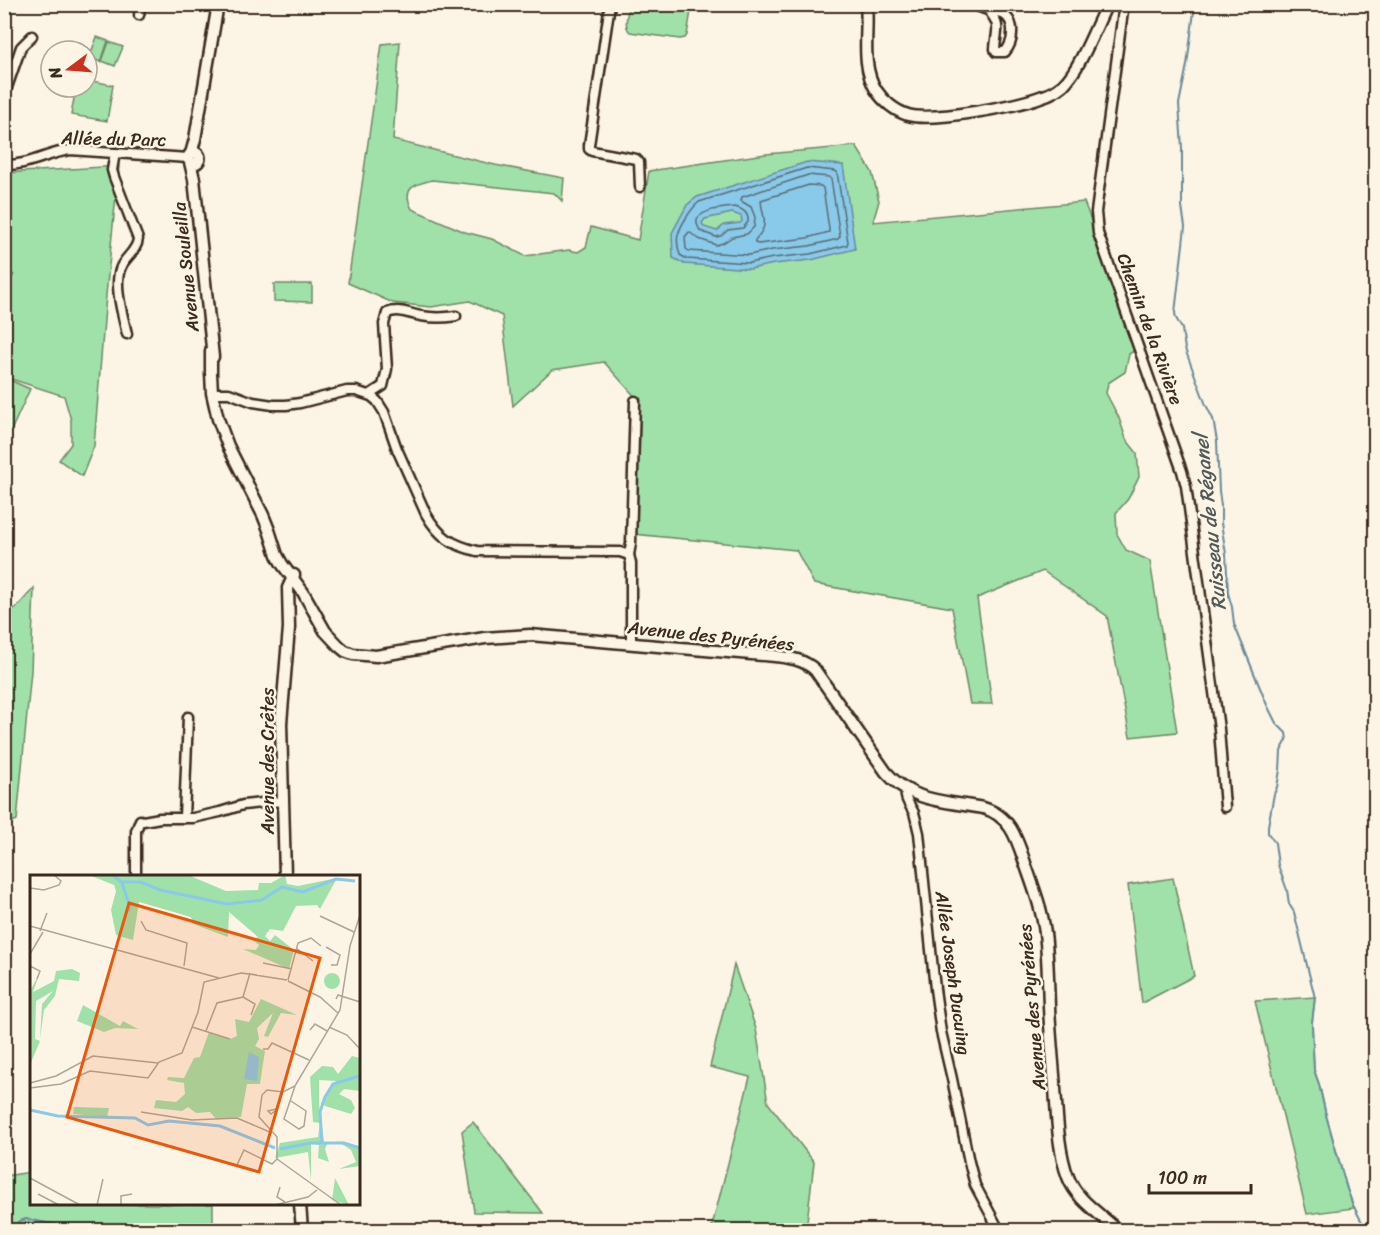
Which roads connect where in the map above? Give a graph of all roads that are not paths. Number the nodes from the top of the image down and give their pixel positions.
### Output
1 (141, 4) edge
2 (218, 4) edge
3 (610, 4) edge
4 (866, 4) edge
5 (969, 4) edge
6 (1107, 4) edge
7 (1124, 4) edge
8 (989, 11) junction
9 (140, 15) dead end
10 (32, 36) dead end
11 (4, 96) edge
12 (115, 153) junction
13 (193, 158) junction
14 (4, 165) edge
15 (640, 187) dead end
16 (456, 316) dead end
17 (127, 334) dead end
18 (215, 393) junction
19 (369, 395) junction
20 (635, 401) dead end
21 (246, 479) junction
22 (629, 555) junction
23 (288, 574) junction
24 (303, 592) junction
25 (288, 598) junction
26 (318, 621) junction
27 (631, 644) junction
28 (287, 647) junction
29 (188, 717) dead end
30 (906, 790) junction
31 (282, 801) junction
32 (1225, 807) dead end
33 (184, 818) junction
34 (136, 875) edge
35 (285, 875) edge
36 (300, 1205) edge
37 (302, 1230) edge
38 (999, 1230) edge
39 (1117, 1230) edge

1 - 9 street
2 - 13 street
3 - 15 street
4 - 6 street
5 - 8 street
7 - 32 street, Chemin de la Rivière
8 - 8 street
10 - 11 street
12 - 13 street, Allée du Parc
12 - 14 street, Allée du Parc
12 - 17 street
13 - 18 street, Avenue Souleilla
16 - 19 street
18 - 19 street
18 - 21 street, Avenue des Pyrénées
19 - 22 street
20 - 22 street
21 - 23 street, Avenue des Pyrénées
21 - 23 street, Avenue des Pyrénées
22 - 27 street
23 - 24 street, Avenue des Pyrénées
23 - 25 street, Avenue des Crêtes
23 - 26 street, Avenue des Pyrénées
23 - 28 street, Avenue des Crêtes
24 - 25 street
24 - 26 street, Avenue des Pyrénées
25 - 28 street, Avenue des Crêtes
26 - 27 street, Avenue des Pyrénées
27 - 30 street, Avenue des Pyrénées
28 - 31 street, Avenue des Crêtes
29 - 33 street
30 - 38 street, Allée Joseph Ducuing
30 - 39 street, Avenue des Pyrénées
31 - 33 street
31 - 35 street, Avenue des Crêtes
33 - 34 street
36 - 37 street

